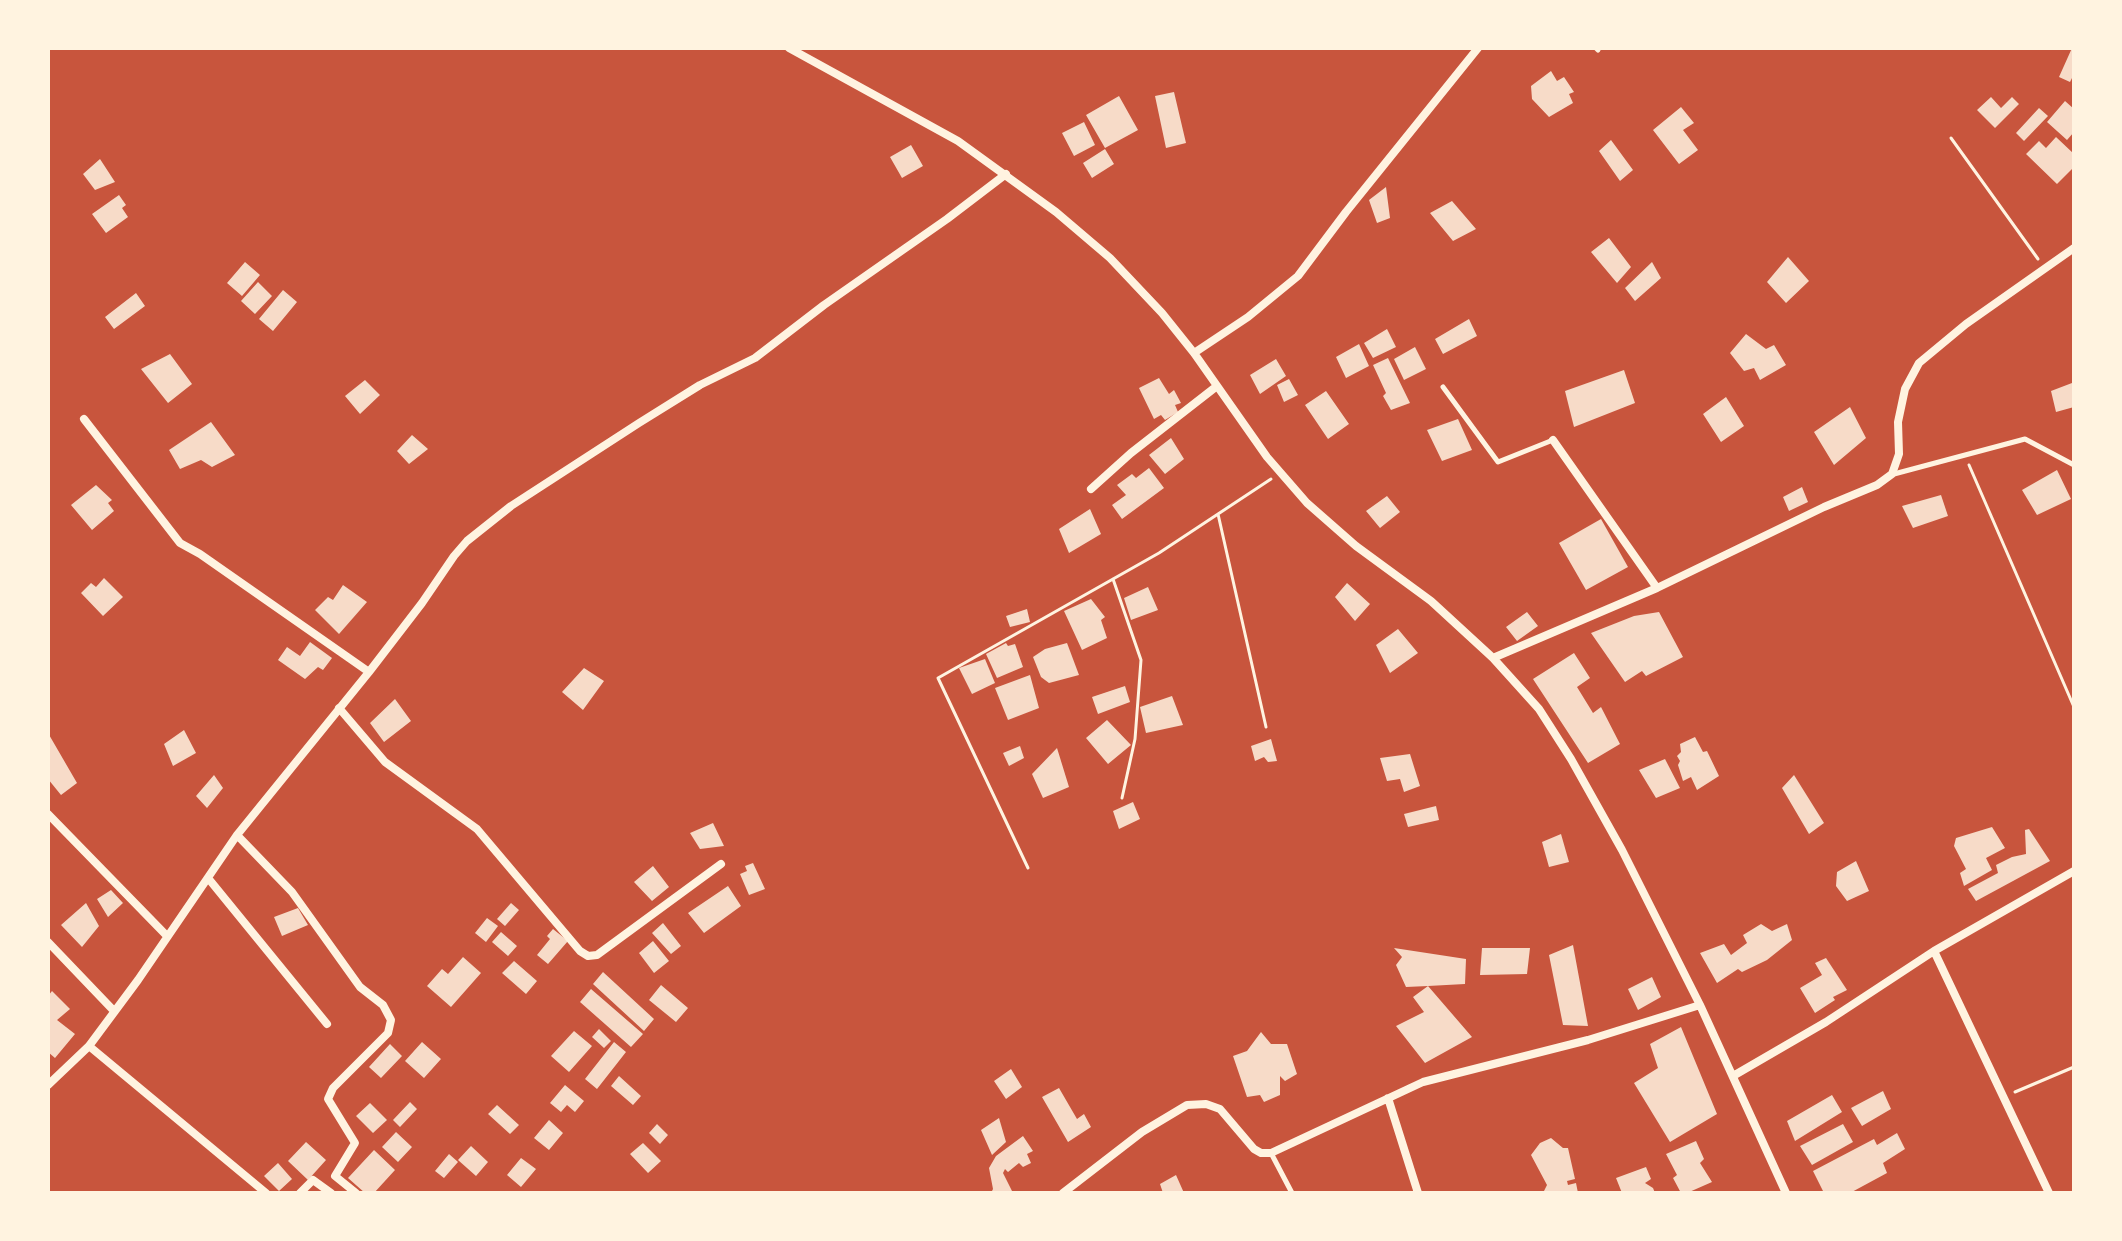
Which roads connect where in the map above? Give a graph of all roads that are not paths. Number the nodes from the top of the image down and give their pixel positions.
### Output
1 (789, 48) edge
2 (1478, 48) edge
3 (1006, 174) junction
4 (2074, 248) edge
5 (1194, 353) junction
6 (1217, 386) junction
7 (1443, 387) dead end
8 (84, 419) dead end
9 (1553, 440) joint
10 (2074, 465) edge
11 (1892, 474) junction
12 (1091, 489) dead end
13 (1657, 588) junction
14 (1493, 658) junction
15 (369, 672) junction
16 (339, 708) junction
17 (48, 814) edge
18 (237, 835) junction
19 (721, 864) dead end
20 (2074, 871) edge
21 (208, 878) junction
22 (167, 936) junction
23 (48, 942) edge
24 (1934, 951) junction
25 (1700, 1005) junction
26 (114, 1011) junction
27 (327, 1024) dead end
28 (89, 1046) junction
29 (1733, 1076) junction
30 (48, 1085) edge
31 (1388, 1098) junction
32 (1271, 1153) junction
33 (266, 1193) edge
34 (300, 1193) edge
35 (331, 1193) edge
36 (356, 1193) edge
37 (1063, 1193) edge
38 (1292, 1193) edge
39 (1418, 1193) edge
40 (1786, 1193) edge
41 (2049, 1193) edge

1 - 3 street
2 - 5 street
3 - 5 street
3 - 15 street
4 - 11 street
5 - 6 street
6 - 12 street
6 - 14 street
7 - 9 lane
8 - 15 street
9 - 13 street
10 - 11 lane
11 - 13 street
13 - 14 street
14 - 25 street
15 - 16 street
16 - 18 street
16 - 19 street
17 - 22 street
18 - 21 street
18 - 36 street
20 - 24 street
21 - 22 street
21 - 27 street
22 - 26 street
23 - 26 street
24 - 29 street
24 - 41 street
25 - 29 street
25 - 31 street
26 - 28 street
28 - 30 street
28 - 33 street
29 - 40 street
31 - 32 street
31 - 39 street
32 - 37 street
32 - 38 lane
34 - 35 street

